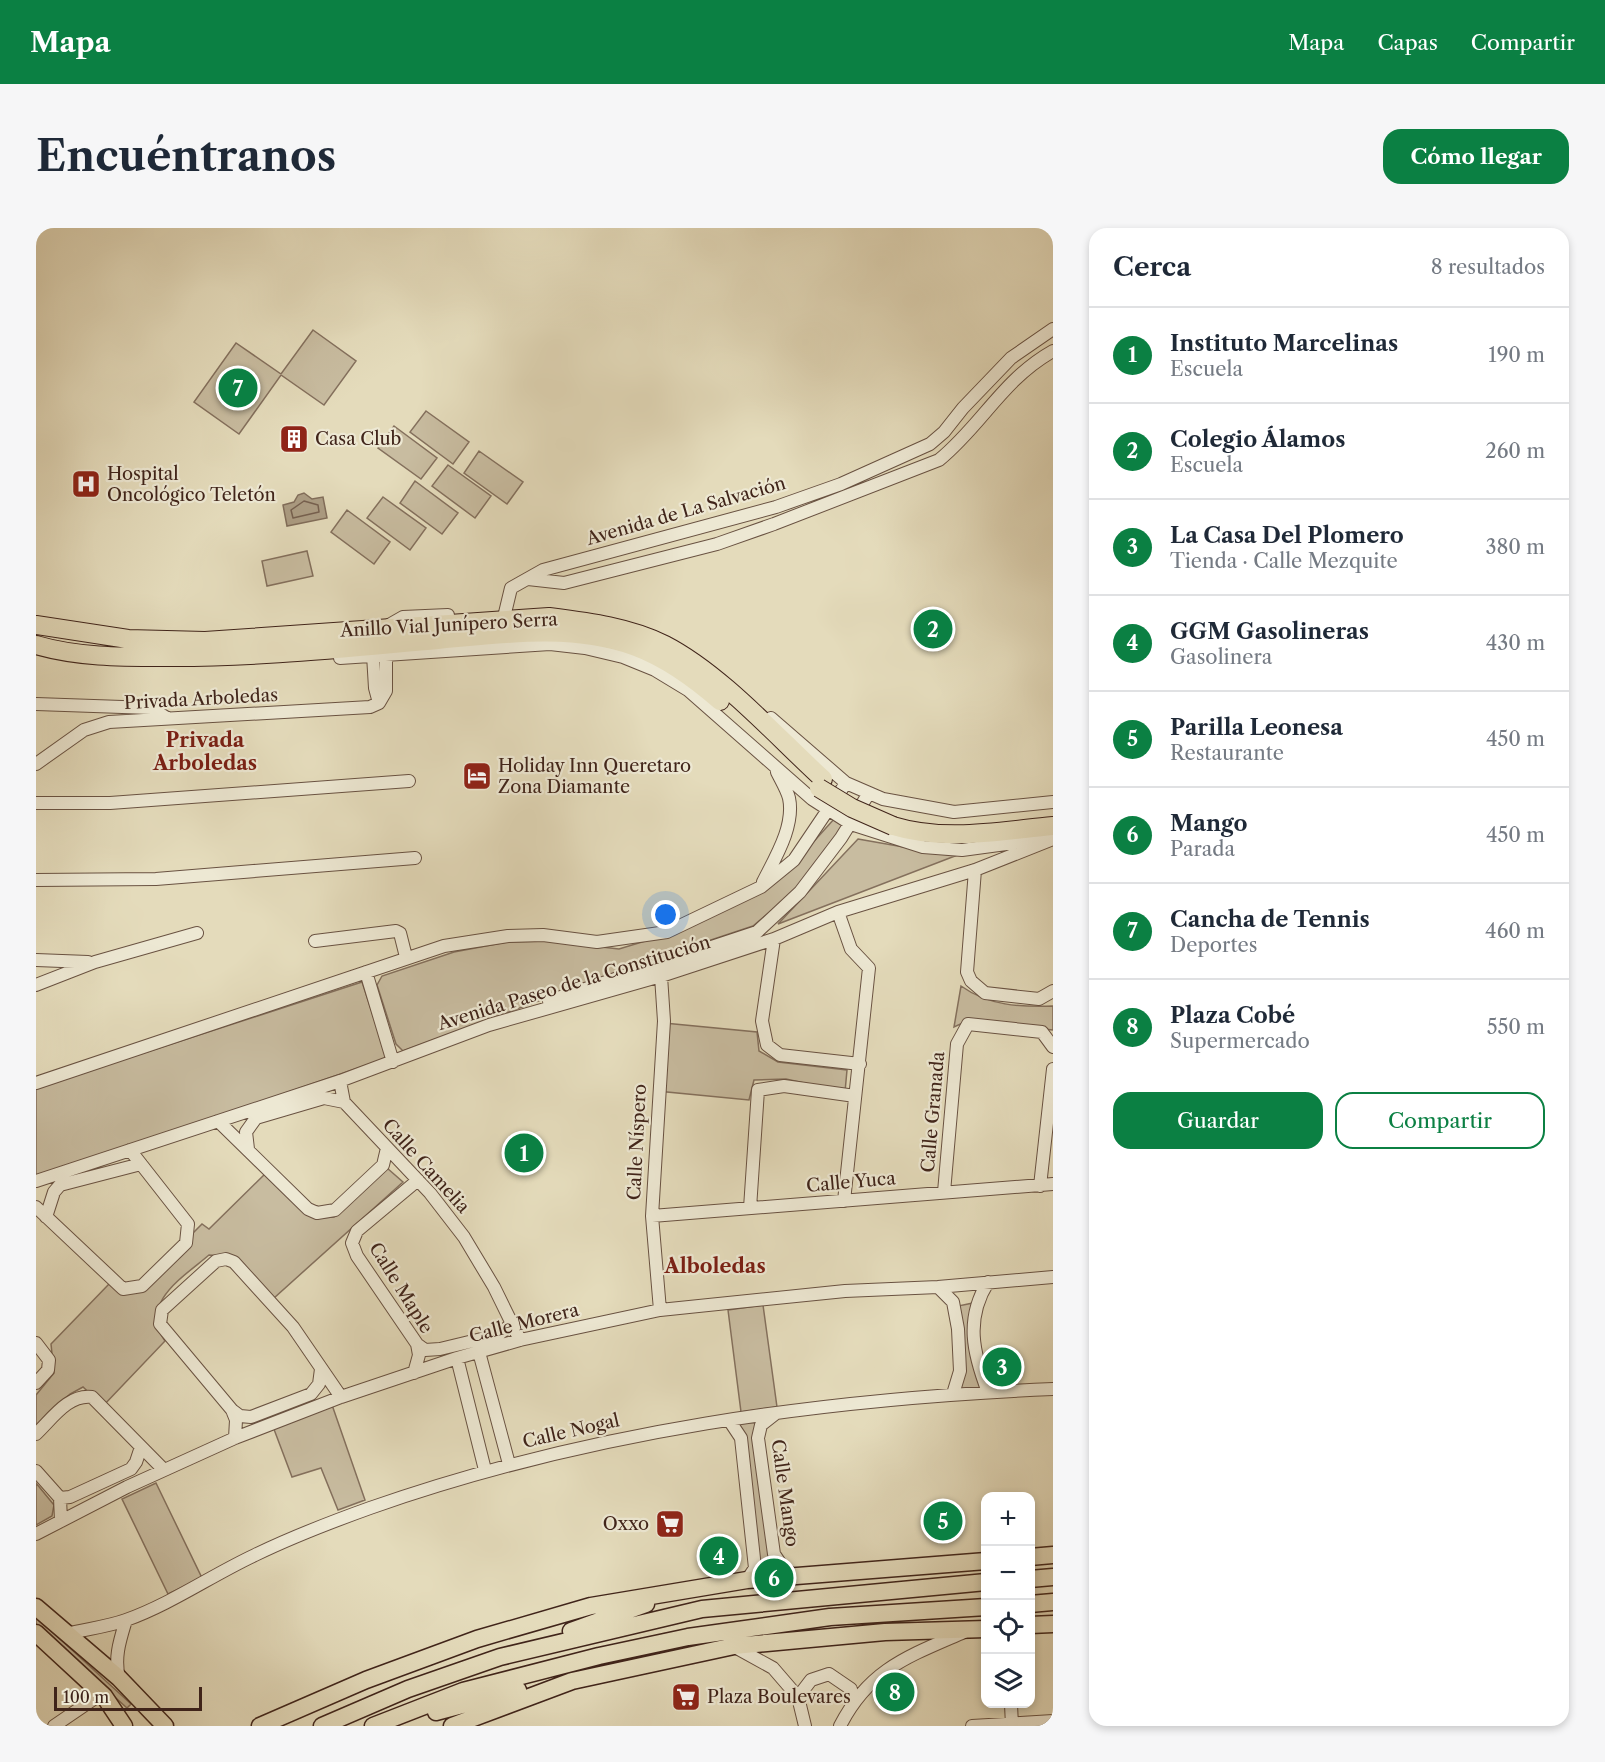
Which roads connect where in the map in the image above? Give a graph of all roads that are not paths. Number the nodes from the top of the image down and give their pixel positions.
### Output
1 (1053, 329) edge
2 (1031, 343) junction
3 (1053, 351) edge
4 (1011, 358) junction
5 (1042, 358) junction
6 (1022, 372) junction
7 (944, 432) junction
8 (930, 444) junction
9 (957, 445) junction
10 (939, 460) junction
11 (863, 474) junction
12 (841, 484) junction
13 (870, 488) junction
14 (846, 497) junction
15 (729, 522) junction
16 (714, 526) junction
17 (734, 538) junction
18 (717, 544) junction
19 (624, 548) junction
20 (597, 555) junction
21 (627, 566) junction
22 (602, 573) junction
23 (528, 579) junction
24 (505, 613) junction
25 (36, 625) edge
26 (385, 628) junction
27 (36, 645) edge
28 (386, 654) junction
29 (257, 655) junction
30 (373, 655) junction
31 (379, 703) junction
32 (36, 704) edge
33 (167, 718) junction
34 (36, 764) edge
35 (776, 769) junction
36 (409, 781) dead end
37 (829, 790) junction
38 (873, 795) junction
39 (1053, 802) edge
40 (36, 803) edge
41 (1053, 815) edge
42 (893, 820) junction
43 (856, 826) junction
44 (1053, 826) edge
45 (1053, 838) edge
46 (415, 858) dead end
47 (975, 870) junction
48 (36, 880) edge
49 (761, 886) junction
50 (838, 912) junction
51 (197, 933) dead end
52 (774, 939) junction
53 (315, 941) dead end
54 (406, 957) junction
55 (36, 960) edge
56 (95, 962) junction
57 (366, 972) junction
58 (661, 976) junction
59 (36, 985) edge
60 (1053, 991) edge
61 (489, 1025) junction
62 (1053, 1047) edge
63 (393, 1062) junction
64 (860, 1064) junction
65 (1053, 1069) edge
66 (340, 1081) junction
67 (36, 1083) edge
68 (855, 1096) junction
69 (344, 1102) junction
70 (218, 1121) junction
71 (387, 1148) junction
72 (248, 1149) junction
73 (130, 1150) junction
74 (141, 1164) junction
75 (418, 1180) junction
76 (36, 1181) edge
77 (1047, 1185) edge
78 (944, 1192) junction
79 (844, 1202) junction
80 (36, 1207) edge
81 (750, 1208) junction
82 (652, 1216) junction
83 (46, 1217) junction
84 (1053, 1277) edge
85 (988, 1282) junction
86 (938, 1287) junction
87 (660, 1310) junction
88 (513, 1323) junction
89 (520, 1340) junction
90 (36, 1343) edge
91 (417, 1344) junction
92 (480, 1352) junction
93 (457, 1358) junction
94 (321, 1369) junction
95 (414, 1373) junction
96 (36, 1383) edge
97 (1053, 1389) edge
98 (988, 1392) junction
99 (953, 1394) junction
100 (340, 1397) junction
101 (232, 1410) junction
102 (776, 1413) junction
103 (729, 1420) junction
104 (36, 1434) edge
105 (235, 1438) junction
106 (141, 1447) junction
107 (509, 1464) junction
108 (164, 1470) junction
109 (485, 1470) junction
110 (36, 1471) edge
111 (765, 1495) junction
112 (746, 1497) junction
113 (60, 1498) junction
114 (61, 1521) junction
115 (36, 1534) edge
116 (1053, 1556) edge
117 (1035, 1557) edge
118 (981, 1561) edge
119 (794, 1576) junction
120 (1053, 1577) edge
121 (1035, 1579) edge
122 (747, 1580) junction
123 (981, 1582) edge
124 (675, 1593) junction
125 (1053, 1602) edge
126 (1035, 1604) edge
127 (36, 1607) edge
128 (981, 1607) edge
129 (981, 1614) edge
130 (126, 1620) junction
131 (1053, 1624) edge
132 (1035, 1625) edge
133 (981, 1629) edge
134 (968, 1630) junction
135 (885, 1632) junction
136 (36, 1633) edge
137 (66, 1634) junction
138 (734, 1646) junction
139 (500, 1657) junction
140 (118, 1677) junction
141 (544, 1690) junction
142 (103, 1695) junction
143 (798, 1697) junction
144 (852, 1701) junction
145 (1011, 1708) edge
146 (276, 1721) edge
147 (1053, 1721) edge
148 (1013, 1725) edge
149 (54, 1726) edge
150 (112, 1726) edge
151 (124, 1726) edge
152 (137, 1726) edge
153 (165, 1726) edge
154 (260, 1726) edge
155 (322, 1726) edge
156 (373, 1726) edge
157 (383, 1726) edge
158 (452, 1726) edge
159 (805, 1726) edge
160 (840, 1726) edge
161 (972, 1726) edge

1 - 2 street, Avenida de La Salvación
2 - 4 street, Avenida de La Salvación
2 - 5 street
3 - 5 street, Avenida de La Salvación
4 - 6 street
4 - 7 street, Avenida de La Salvación
5 - 6 street, Avenida de La Salvación
6 - 9 street, Avenida de La Salvación
7 - 8 street, Avenida de La Salvación
7 - 9 street
8 - 10 street
8 - 11 street, Avenida de La Salvación
9 - 10 street, Avenida de La Salvación
10 - 13 street, Avenida de La Salvación
11 - 12 street, Avenida de La Salvación
11 - 13 street
12 - 14 street
12 - 15 street, Avenida de La Salvación
13 - 14 street, Avenida de La Salvación
14 - 17 street, Avenida de La Salvación
15 - 16 street, Avenida de La Salvación
15 - 17 street
16 - 18 street
16 - 19 street, Avenida de La Salvación
17 - 18 street, Avenida de La Salvación
18 - 21 street, Avenida de La Salvación
19 - 20 street, Avenida de La Salvación
19 - 21 street
20 - 22 street
20 - 23 street, Avenida de La Salvación
21 - 22 street, Avenida de La Salvación
22 - 23 street, Avenida de La Salvación
23 - 24 street, Avenida de La Salvación
24 - 26 street
24 - 37 street
25 - 26 highway, Anillo Vial Junípero Serra
26 - 37 highway, Anillo Vial Junípero Serra
27 - 29 highway, Anillo Vial Junípero Serra
28 - 30 street
28 - 31 street
28 - 35 street
29 - 30 street
29 - 37 highway, Anillo Vial Junípero Serra
30 - 31 street
31 - 33 street, Privada Arboledas
32 - 33 street
33 - 34 street, Privada Arboledas
35 - 37 street
35 - 49 street
36 - 40 street
37 - 38 street
37 - 42 highway, Anillo Vial Junípero Serra
37 - 43 street
37 - 49 street, Avenida Paseo de la Constitución
38 - 39 street
38 - 43 street
41 - 42 highway, Anillo Vial Junípero Serra
42 - 44 highway, Anillo Vial Junípero Serra
43 - 45 street
43 - 61 street
45 - 47 street, Avenida Paseo de la Constitución
46 - 48 street
47 - 50 street, Avenida Paseo de la Constitución
47 - 60 street
49 - 54 street, Avenida Paseo de la Constitución
50 - 52 street, Avenida Paseo de la Constitución
50 - 64 street
51 - 56 street
52 - 58 street, Avenida Paseo de la Constitución
52 - 64 street
53 - 54 street
54 - 57 street, Avenida Paseo de la Constitución
55 - 56 street
56 - 59 street
57 - 63 street
57 - 67 street, Avenida Paseo de la Constitución
58 - 61 street, Avenida Paseo de la Constitución
58 - 82 street, Calle Níspero
61 - 63 street, Avenida Paseo de la Constitución
62 - 78 street, Calle Granada
63 - 66 street, Avenida Paseo de la Constitución
64 - 68 street
65 - 77 street
66 - 69 street
66 - 70 street, Avenida Paseo de la Constitución
68 - 79 street
68 - 81 street
69 - 71 street, Calle Camelia
69 - 72 street
70 - 72 street
70 - 73 street, Avenida Paseo de la Constitución
71 - 72 street
71 - 75 street, Calle Camelia
73 - 74 street
73 - 76 street, Avenida Paseo de la Constitución
74 - 83 street
74 - 83 street
75 - 88 street, Calle Camelia
75 - 91 street, Calle Maple
77 - 78 street, Calle Yuca
78 - 79 street, Calle Yuca
79 - 81 street, Calle Yuca
80 - 83 street
81 - 82 street, Calle Yuca
82 - 87 street, Calle Níspero
84 - 85 street, Calle Morera
85 - 86 street, Calle Morera
85 - 98 street
86 - 87 street, Calle Morera
86 - 99 street
87 - 89 street, Calle Morera
88 - 89 street, Calle Camelia
88 - 91 street
89 - 92 street, Calle Morera
90 - 96 street
91 - 95 street, Calle Maple
92 - 93 street, Calle Morera
92 - 107 street
93 - 95 street, Calle Morera
93 - 109 street
94 - 100 street
94 - 101 street
94 - 101 street
95 - 100 street, Calle Morera
97 - 98 street, Calle Nogal
98 - 99 street, Calle Nogal
99 - 102 street, Calle Nogal
100 - 105 street, Calle Morera
101 - 105 street
102 - 103 street, Calle Nogal
102 - 111 street, Calle Mango
103 - 107 street, Calle Nogal
103 - 112 street, Calle Mango
104 - 106 street
105 - 108 street, Calle Morera
106 - 108 street
106 - 113 street
107 - 109 street, Calle Nogal
108 - 114 street, Calle Morera
109 - 130 street, Calle Nogal
110 - 113 street
111 - 112 street
111 - 119 street, Calle Mango
112 - 122 street, Calle Mango
113 - 114 street
114 - 115 street, Calle Morera
116 - 117 main road
118 - 119 main road
119 - 122 main road
120 - 121 main road
122 - 124 main road
123 - 139 main road
124 - 139 main road
124 - 146 main road
125 - 126 main road
127 - 137 main road
128 - 156 main road
129 - 135 main road
130 - 137 street, Calle Nogal
130 - 140 street
131 - 132 main road
133 - 134 main road
134 - 135 main road
134 - 144 street
135 - 138 main road
136 - 142 main road
137 - 140 main road
138 - 141 main road
138 - 143 street
139 - 155 main road
140 - 153 main road
141 - 157 main road
141 - 158 main road
142 - 149 street
142 - 150 main road
142 - 151 main road
142 - 152 main road
143 - 144 street
143 - 159 street
144 - 160 street
145 - 148 street
146 - 154 main road
147 - 148 street
148 - 161 street

